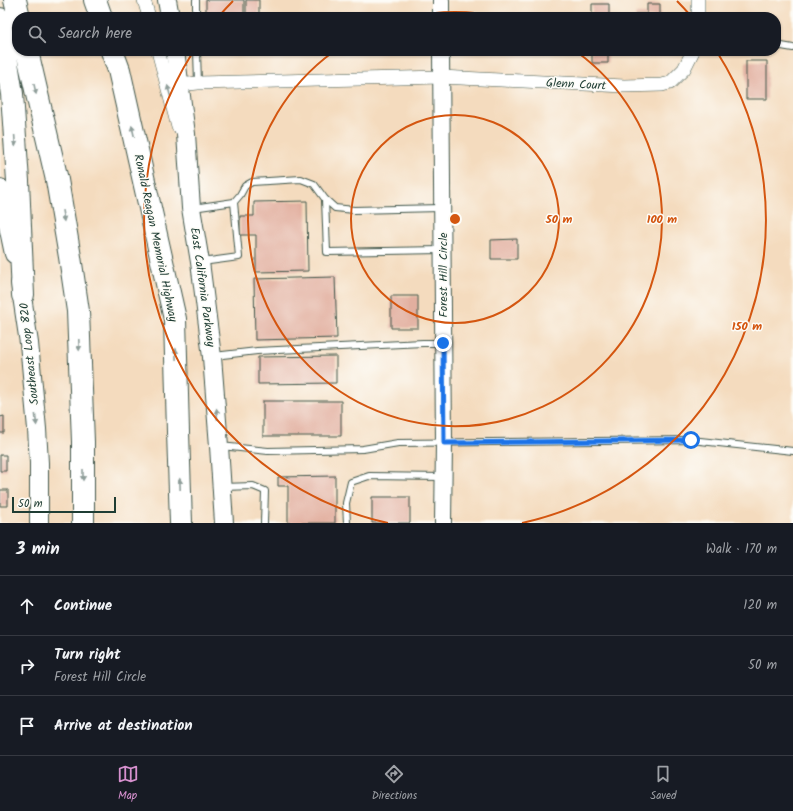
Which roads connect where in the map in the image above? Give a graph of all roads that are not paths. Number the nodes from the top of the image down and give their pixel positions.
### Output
1 (15, 0) edge
2 (95, 0) edge
3 (144, 0) edge
4 (167, 0) edge
5 (196, 0) edge
6 (441, 0) edge
7 (698, 0) edge
8 (18, 12) edge
9 (99, 12) edge
10 (148, 12) edge
11 (169, 12) edge
12 (196, 12) edge
13 (441, 12) edge
14 (698, 12) edge
15 (0, 19) edge
16 (781, 46) edge
17 (793, 48) edge
18 (27, 56) edge
19 (114, 56) edge
20 (159, 56) edge
21 (176, 56) edge
22 (197, 56) edge
23 (441, 56) edge
24 (690, 56) edge
25 (441, 77) junction
26 (198, 83) junction
27 (180, 85) junction
28 (189, 169) junction
29 (0, 188) edge
30 (325, 198) junction
31 (234, 202) junction
32 (191, 208) junction
33 (442, 208) junction
34 (442, 250) junction
35 (200, 262) junction
36 (23, 295) junction
37 (443, 343) junction
38 (212, 356) junction
39 (444, 443) junction
40 (219, 446) junction
41 (793, 451) edge
42 (443, 477) junction
43 (222, 488) junction
44 (39, 523) edge
45 (83, 523) edge
46 (181, 523) edge
47 (224, 523) edge
48 (264, 523) edge
49 (347, 523) edge
50 (443, 523) edge

1 - 8 highway
2 - 9 highway
3 - 10 street
4 - 11 main road
5 - 12 lane
6 - 13 street
7 - 14 street
15 -> 36 highway
16 - 17 lane
18 -> 45 highway
46 -> 19 highway, Ronald Reagan Memorial Highway
28 -> 20 street
21 - 27 main road, East California Parkway
22 - 26 lane
23 - 25 street, Forest Hill Circle
24 - 25 street, Glenn Court
25 - 26 street, Glenn Court
25 - 33 street, Forest Hill Circle
26 - 27 street, Glenn Court
27 - 28 main road, East California Parkway
28 - 32 main road, East California Parkway
29 - 36 main road, Southeast Loop 820
30 - 31 lane
30 - 33 lane
30 - 34 lane
31 - 32 lane
31 - 35 lane
32 - 35 main road, East California Parkway
33 - 34 street, Forest Hill Circle
34 - 37 street, Forest Hill Circle
35 - 38 main road, East California Parkway
36 -> 44 main road, Southeast Loop 820
37 - 38 lane
37 - 39 street, Forest Hill Circle
40 -> 38 main road, East California Parkway
39 - 40 lane
39 - 41 lane
39 - 42 street, Forest Hill Circle
40 - 43 main road, East California Parkway
42 - 49 lane
42 - 50 street, Forest Hill Circle
43 - 47 main road, East California Parkway
43 - 48 lane

